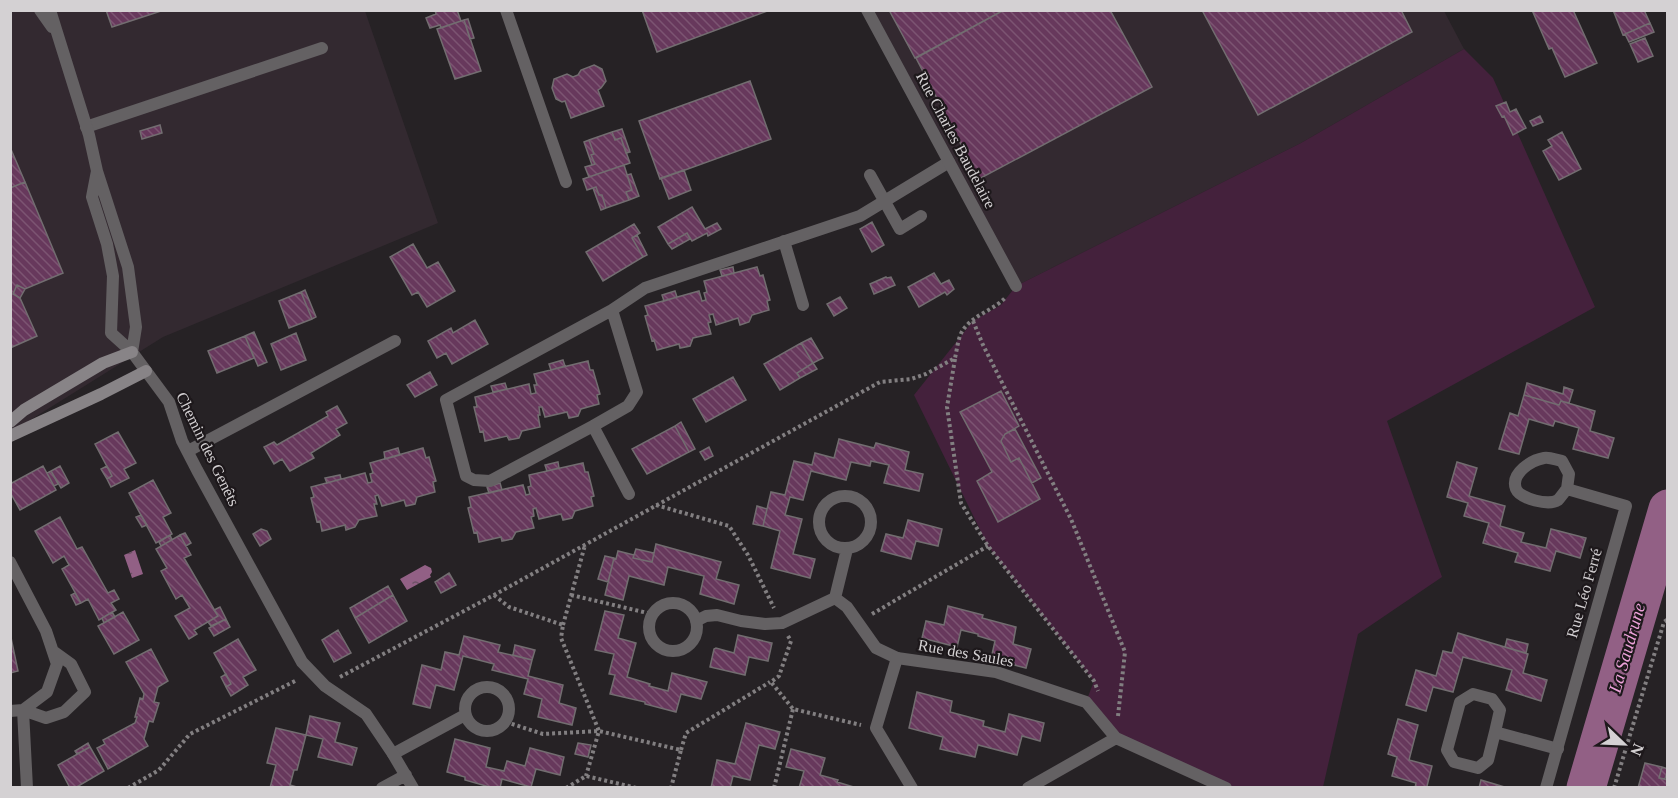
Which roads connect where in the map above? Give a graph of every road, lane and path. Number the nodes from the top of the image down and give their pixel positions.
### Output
1 (40, 10) edge
2 (50, 10) edge
3 (507, 10) edge
4 (867, 10) edge
5 (58, 35) junction
6 (322, 48) dead end
7 (86, 127) junction
8 (949, 162) junction
9 (97, 171) junction
10 (870, 175) dead end
11 (566, 182) dead end
12 (885, 201) junction
13 (921, 216) dead end
14 (784, 241) junction
15 (1016, 286) joint
16 (803, 305) dead end
17 (612, 310) junction
18 (973, 321) junction
19 (395, 341) dead end
20 (132, 352) junction
21 (955, 358) junction
22 (146, 370) junction
23 (10, 422) edge
24 (593, 426) junction
25 (10, 436) edge
26 (188, 452) junction
27 (1566, 489) junction
28 (629, 494) dead end
29 (656, 505) junction
30 (585, 544) junction
31 (988, 546) junction
32 (847, 549) junction
33 (10, 562) edge
34 (494, 595) junction
35 (572, 595) junction
36 (835, 598) junction
37 (652, 614) junction
38 (1668, 619) edge
39 (696, 621) junction
40 (858, 622) junction
41 (782, 623) junction
42 (563, 625) junction
43 (53, 651) junction
44 (897, 658) junction
45 (771, 682) junction
46 (325, 686) junction
47 (1102, 700) dead end
48 (793, 709) junction
49 (17, 711) edge
50 (465, 715) junction
51 (506, 722) junction
52 (876, 728) junction
53 (599, 731) junction
54 (1495, 732) junction
55 (1116, 738) junction
56 (1558, 749) junction
57 (681, 750) junction
58 (393, 754) junction
59 (406, 775) junction
60 (586, 776) junction
61 (635, 787) edge
62 (1222, 787) edge
63 (27, 788) edge
64 (128, 788) edge
65 (382, 788) edge
66 (413, 788) edge
67 (566, 788) edge
68 (671, 788) edge
69 (774, 788) edge
70 (912, 788) edge
71 (1028, 788) edge
72 (1546, 788) edge
73 (1614, 788) edge

1 - 5 street
2 - 5 street
3 - 11 street
4 - 8 street, Rue Charles Baudelaire
5 - 7 street
6 - 7 street
7 - 9 street
8 - 12 street
8 - 15 street, Rue Charles Baudelaire
9 - 20 street
9 - 20 street, Chemin des Genêts
10 - 12 street
12 - 13 street
12 - 14 street
14 - 16 street
14 - 17 street
15 - 18 path
17 - 24 street
17 - 24 street
18 - 21 path
18 - 55 path
19 - 26 street
20 - 22 street, Chemin des Genêts
20 - 23 main road
21 - 29 path
21 - 31 path
22 - 25 main road
22 - 26 street, Chemin des Genêts
24 - 28 street
26 - 46 street, Chemin des Genêts
27 - 27 street
27 - 56 street, Rue Léo Ferré
29 - 30 path
29 - 41 path
30 - 34 path
30 - 35 path
31 - 40 path
31 - 47 path
32 - 32 street
32 - 36 street
33 - 43 street
34 - 42 path
34 - 46 path
35 - 37 path
35 - 42 path
36 - 40 street
36 - 41 street
37 - 39 street
37 - 39 street
38 - 73 path
39 - 41 street
40 - 44 street
41 - 45 path
42 - 53 path
43 - 49 street
43 - 49 street
44 - 52 street, Rue des Saules
44 - 55 street, Rue des Saules
45 - 48 path
45 - 57 path
46 - 58 street, Chemin des Genêts
46 - 64 path
48 - 52 path
48 - 69 path
49 - 63 street
50 - 51 street
50 - 51 street
50 - 58 street
51 - 53 path
52 - 70 street
53 - 57 path
53 - 60 path
54 - 54 street
54 - 56 street
55 - 62 street
55 - 71 street
56 - 72 street, Rue Léo Ferré
57 - 68 path
58 - 59 street, Chemin des Genêts
59 - 65 street
59 - 66 street, Chemin des Genêts
60 - 61 path
60 - 67 path

